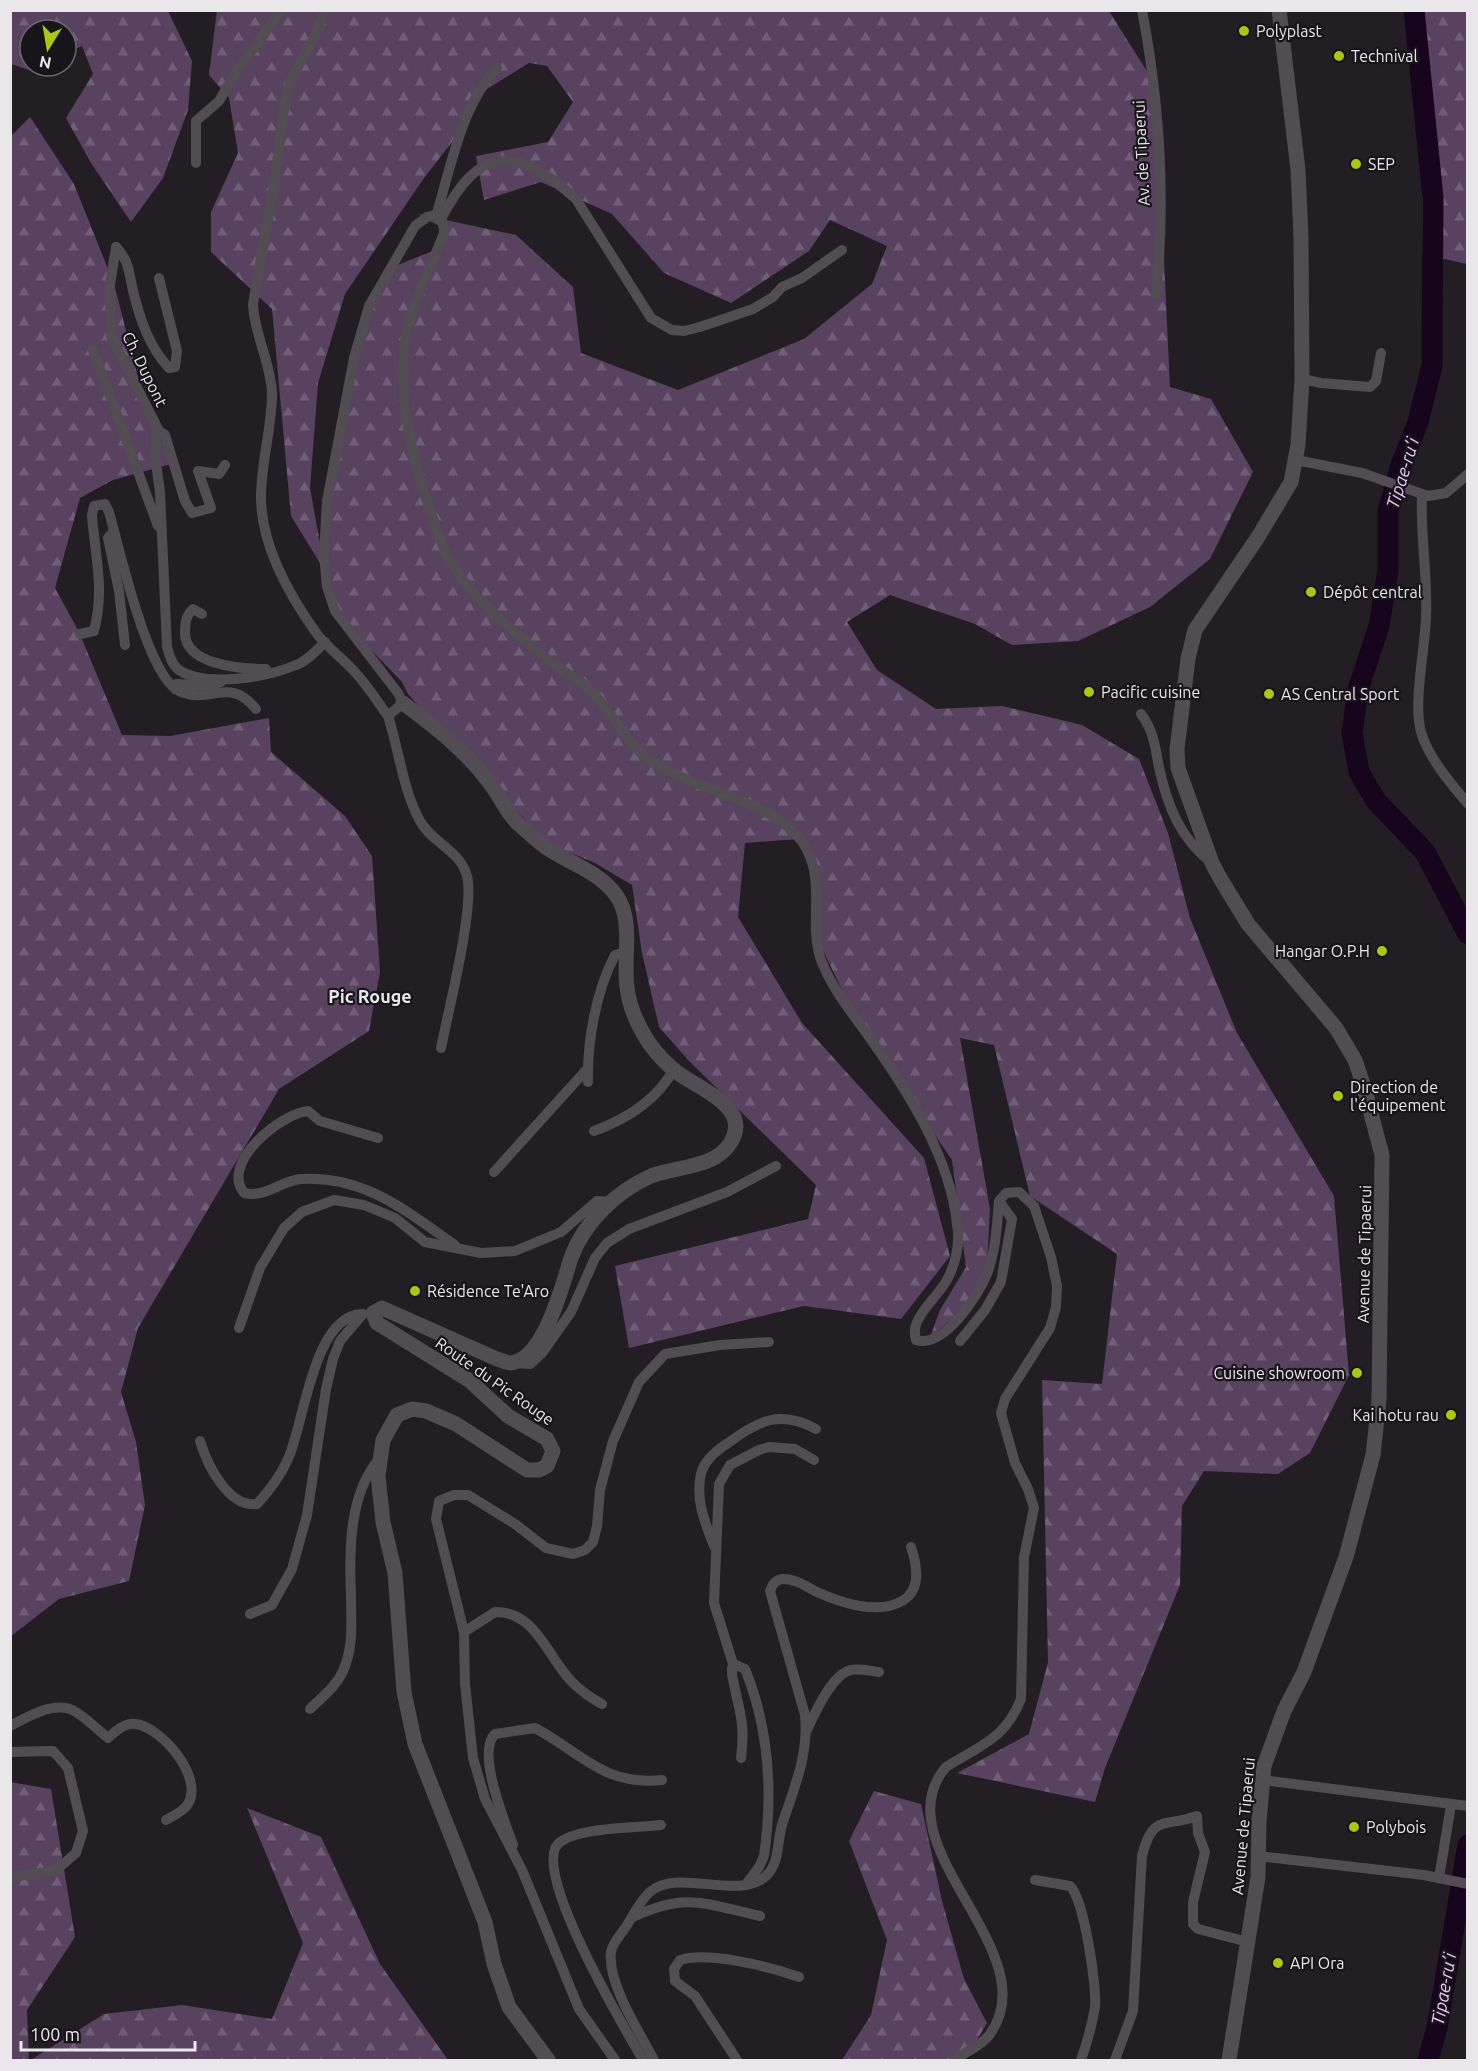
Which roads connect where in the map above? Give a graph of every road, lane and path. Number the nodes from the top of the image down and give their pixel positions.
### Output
1 (281, 10) edge
2 (325, 10) edge
3 (1142, 10) edge
4 (1279, 10) edge
5 (497, 68) dead end
6 (196, 163) dead end
7 (439, 217) junction
8 (842, 250) dead end
9 (159, 278) dead end
10 (1156, 294) dead end
11 (93, 350) dead end
12 (1381, 354) dead end
13 (1302, 379) junction
14 (159, 431) junction
15 (1296, 460) junction
16 (225, 465) dead end
17 (1467, 474) edge
18 (1417, 492) junction
19 (114, 531) junction
20 (161, 531) junction
21 (202, 614) dead end
22 (80, 634) dead end
23 (325, 642) junction
24 (125, 645) dead end
25 (282, 669) junction
26 (226, 679) junction
27 (175, 689) junction
28 (403, 703) junction
29 (256, 709) dead end
30 (1141, 714) dead end
31 (388, 716) junction
32 (1467, 804) edge
33 (1212, 863) junction
34 (626, 952) junction
35 (441, 1048) dead end
36 (588, 1068) junction
37 (674, 1069) junction
38 (588, 1082) dead end
39 (594, 1131) dead end
40 (378, 1138) dead end
41 (776, 1166) dead end
42 (494, 1173) dead end
43 (999, 1201) junction
44 (609, 1202) junction
45 (460, 1248) junction
46 (368, 1313) junction
47 (239, 1328) dead end
48 (960, 1341) dead end
49 (769, 1342) dead end
50 (510, 1363) junction
51 (816, 1430) dead end
52 (200, 1441) dead end
53 (379, 1459) junction
54 (814, 1460) dead end
55 (911, 1547) dead end
56 (717, 1552) junction
57 (250, 1614) dead end
58 (464, 1632) junction
59 (734, 1667) junction
60 (879, 1672) dead end
61 (602, 1704) dead end
62 (310, 1708) dead end
63 (10, 1726) edge
64 (807, 1731) junction
65 (10, 1752) edge
66 (741, 1758) dead end
67 (662, 1780) dead end
68 (1262, 1780) junction
69 (1459, 1806) edge
70 (166, 1820) dead end
71 (661, 1825) dead end
72 (1258, 1856) junction
73 (522, 1870) junction
74 (10, 1877) edge
75 (1438, 1878) junction
76 (1035, 1880) dead end
77 (747, 1883) junction
78 (1467, 1884) edge
79 (632, 1917) junction
80 (760, 1917) dead end
81 (1248, 1942) junction
82 (799, 1977) dead end
83 (548, 2061) edge
84 (615, 2061) edge
85 (643, 2061) edge
86 (654, 2061) edge
87 (737, 2061) edge
88 (954, 2061) edge
89 (1081, 2061) edge
90 (1115, 2061) edge
91 (1229, 2061) edge

1 - 6 street
2 - 23 street
3 - 10 street, Av. de Tipaerui
4 - 13 street, Avenue de Tipaerui
5 - 7 street
7 - 8 street
7 - 28 street
7 - 43 street
9 - 14 street, Ch. Dupont
11 - 20 street
12 - 13 street
13 - 15 street, Avenue de Tipaerui
14 - 16 street, Ch. Dupont
14 - 20 street
15 - 18 street
15 - 33 street, Avenue de Tipaerui
17 - 18 street
18 - 32 street
19 - 22 street
19 - 24 street
19 - 27 street
20 - 26 street
21 - 25 street
23 - 25 street
23 - 31 street
25 - 26 street
26 - 27 street
27 - 29 street
28 - 31 street
28 - 34 street, Route du Pic Rouge
30 - 33 street
31 - 35 street
33 - 68 street, Avenue de Tipaerui
34 - 36 street
34 - 37 street, Route du Pic Rouge
36 - 38 street
36 - 42 street
37 - 39 street
37 - 44 street, Route du Pic Rouge
40 - 45 street
41 - 50 street
43 - 48 street
43 - 88 street
44 - 45 street
44 - 50 street, Route du Pic Rouge
45 - 47 street
46 - 50 street, Route du Pic Rouge
46 - 52 street
46 - 53 street, Route du Pic Rouge
46 - 57 street
49 - 58 street
51 - 56 street
53 - 62 street
53 - 83 street, Route du Pic Rouge
54 - 56 street
55 - 64 street
56 - 59 street
58 - 61 street
58 - 73 street
59 - 66 street
59 - 77 street
60 - 64 street
63 - 70 street
64 - 77 street
65 - 74 street
67 - 73 street
68 - 69 street
68 - 72 street, Avenue de Tipaerui
69 - 75 street
71 - 85 street
72 - 75 street
72 - 81 street, Avenue de Tipaerui
73 - 84 street
75 - 78 street
76 - 89 street
77 - 79 street
79 - 80 street
79 - 86 street
81 - 90 street
81 - 91 street, Avenue de Tipaerui
82 - 87 street

